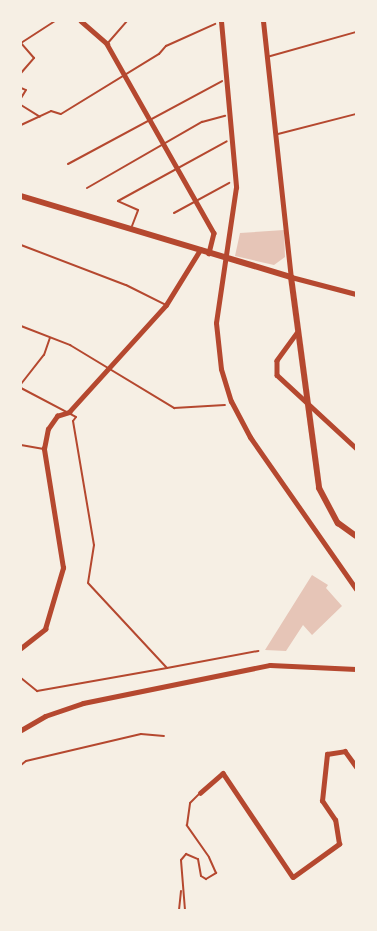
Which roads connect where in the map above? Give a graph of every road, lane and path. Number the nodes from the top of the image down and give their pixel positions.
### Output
1 (55, 21) edge
2 (81, 21) edge
3 (127, 21) edge
4 (221, 21) edge
5 (263, 21) edge
6 (215, 24) dead end
7 (356, 32) edge
8 (107, 44) junction
9 (267, 57) junction
10 (21, 73) edge
11 (124, 74) junction
12 (222, 81) dead end
13 (21, 88) edge
14 (21, 98) edge
15 (21, 105) edge
16 (356, 114) edge
17 (40, 116) junction
18 (225, 116) dead end
19 (151, 120) junction
20 (21, 125) edge
21 (276, 135) junction
22 (227, 141) dead end
23 (165, 146) junction
24 (68, 164) dead end
25 (178, 169) junction
26 (230, 183) dead end
27 (87, 188) dead end
28 (21, 196) edge
29 (196, 202) junction
30 (174, 213) dead end
31 (131, 231) junction
32 (21, 245) edge
33 (200, 250) junction
34 (209, 253) junction
35 (291, 277) junction
36 (356, 294) edge
37 (166, 305) junction
38 (21, 326) edge
39 (297, 333) junction
40 (50, 338) junction
41 (108, 368) junction
42 (21, 384) edge
43 (21, 388) edge
44 (307, 404) junction
45 (225, 405) dead end
46 (69, 412) junction
47 (21, 445) edge
48 (356, 448) edge
49 (44, 449) junction
50 (356, 536) edge
51 (356, 589) edge
52 (21, 648) edge
53 (258, 651) dead end
54 (167, 668) junction
55 (356, 670) edge
56 (21, 678) edge
57 (21, 730) edge
58 (164, 736) dead end
59 (21, 765) edge
60 (356, 766) edge
61 (200, 793) joint
62 (181, 889) junction
63 (179, 910) edge
64 (186, 910) edge

1 - 10 lane
2 - 8 street
3 - 8 lane
4 - 51 street
5 - 9 street
6 - 11 lane
7 - 9 lane
8 - 11 street
9 - 21 street
11 - 17 lane
11 - 19 street
12 - 19 lane
13 - 14 lane
15 - 17 lane
16 - 21 lane
17 - 20 lane
18 - 23 lane
19 - 23 street
19 - 24 lane
21 - 35 street
22 - 25 lane
23 - 25 street
23 - 27 lane
25 - 29 street
25 - 31 lane
26 - 29 lane
28 - 31 main road
29 - 30 lane
29 - 34 street
31 - 33 main road
32 - 37 lane
33 - 34 main road
33 - 37 street
34 - 35 main road
35 - 36 street
35 - 39 main road
37 - 41 street
38 - 40 lane
39 - 44 main road
39 - 44 street
40 - 41 lane
40 - 42 lane
41 - 45 lane
41 - 46 street
43 - 46 lane
44 - 48 street
44 - 50 main road
46 - 49 street
46 - 54 lane
47 - 49 lane
49 - 52 street
53 - 54 lane
54 - 56 lane
55 - 57 street
58 - 59 lane
60 - 61 street
61 - 62 lane
62 - 63 lane
62 - 64 lane

